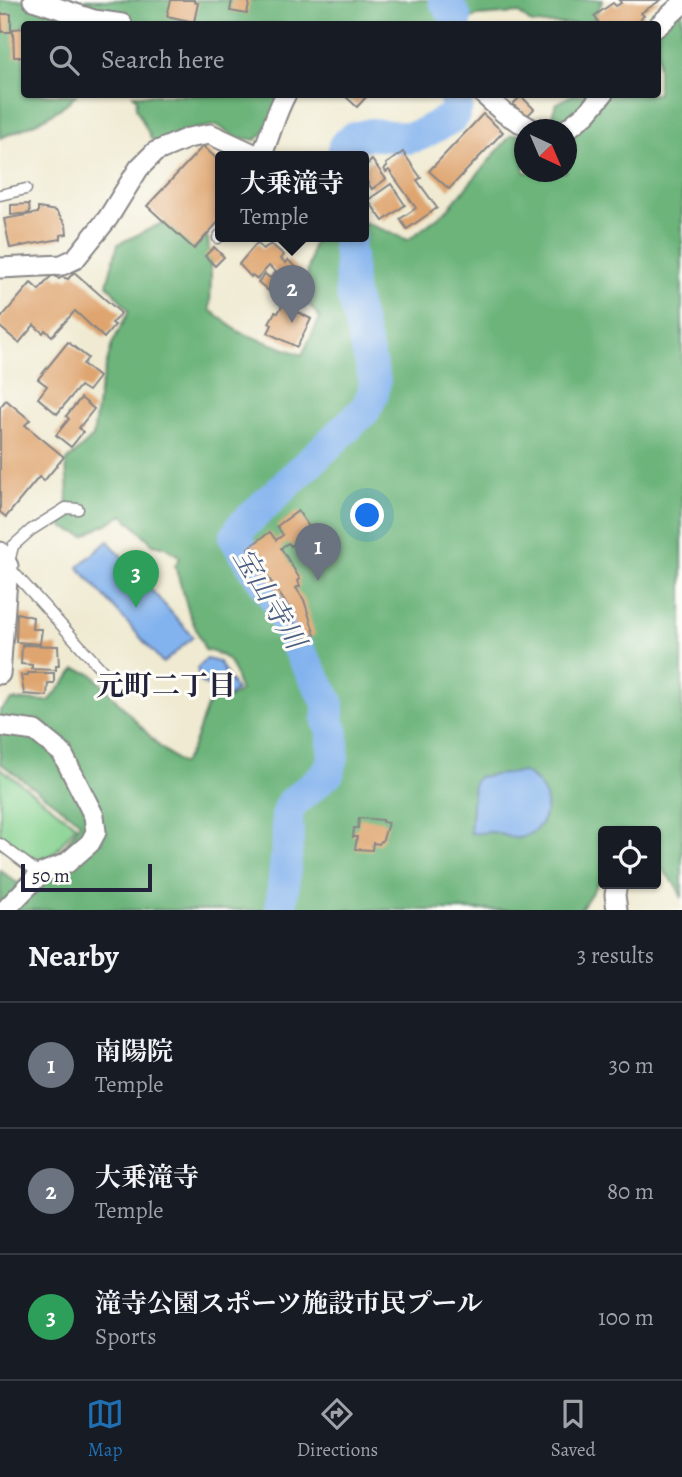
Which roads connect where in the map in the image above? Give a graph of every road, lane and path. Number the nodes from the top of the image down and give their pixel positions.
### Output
1 (33, 0) edge
2 (682, 4) edge
3 (100, 21) edge
4 (661, 22) edge
5 (284, 98) edge
6 (487, 98) edge
7 (600, 98) edge
8 (514, 119) edge
9 (577, 121) edge
10 (247, 151) edge
11 (263, 151) edge
12 (26, 189) dead end
13 (0, 195) edge
14 (0, 268) edge
15 (78, 509) dead end
16 (3, 560) edge
17 (0, 674) edge
18 (120, 690) dead end
19 (0, 726) edge
20 (0, 845) edge
21 (40, 874) junction
22 (616, 889) edge
23 (5, 910) edge
24 (617, 910) edge

1 - 3 street
2 - 4 street
5 - 11 street
6 - 8 street
7 - 9 street
10 - 14 street
12 - 13 lane
15 - 16 lane
16 - 17 street
16 - 18 lane
19 - 21 street
20 - 21 lane
21 - 23 street
22 - 24 street

